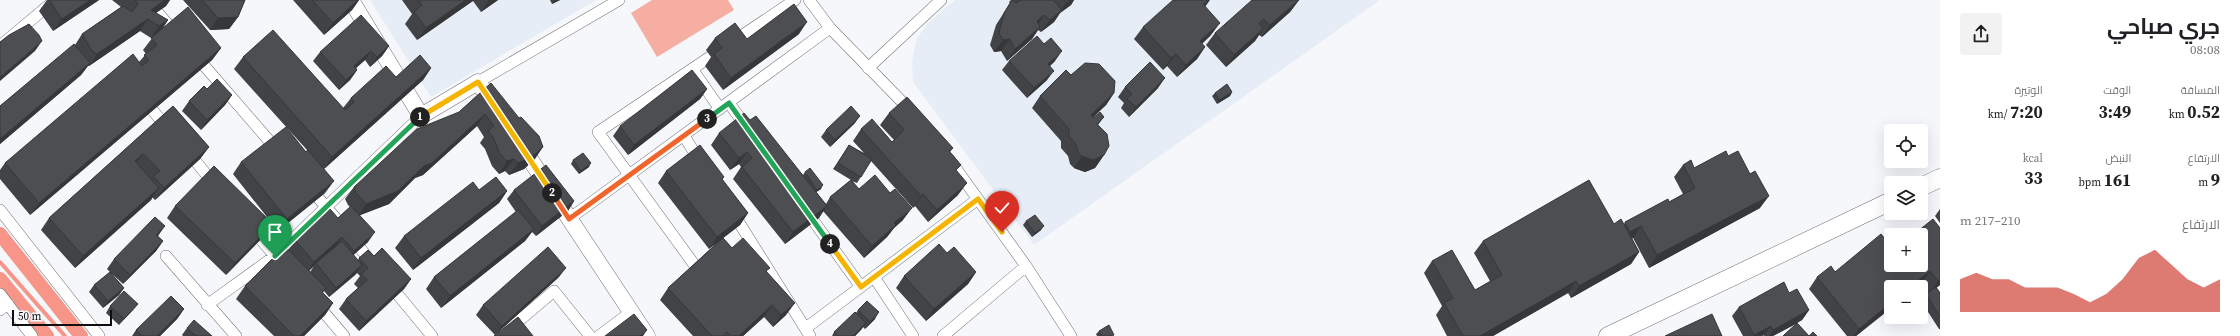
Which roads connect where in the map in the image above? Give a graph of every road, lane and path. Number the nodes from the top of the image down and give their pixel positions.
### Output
1 (55, 0) edge
2 (147, 0) edge
3 (351, 0) edge
4 (619, 0) edge
5 (795, 0) edge
6 (809, 0) edge
7 (941, 0) edge
8 (830, 28) junction
9 (0, 46) edge
10 (868, 68) junction
11 (692, 69) junction
12 (478, 82) junction
13 (135, 89) edge
14 (725, 106) junction
15 (421, 116) junction
16 (918, 118) edge
17 (752, 135) edge
18 (684, 136) junction
19 (942, 149) edge
20 (286, 160) edge
21 (705, 170) edge
22 (630, 176) junction
23 (301, 178) edge
24 (1940, 178) edge
25 (1928, 184) edge
26 (225, 196) edge
27 (797, 198) edge
28 (978, 199) junction
29 (726, 203) edge
30 (1884, 204) edge
31 (327, 208) junction
32 (0, 210) edge
33 (569, 219) junction
34 (245, 220) edge
35 (166, 256) dead end
36 (275, 256) junction
37 (1026, 266) junction
38 (290, 274) edge
39 (701, 274) edge
40 (874, 277) junction
41 (861, 287) junction
42 (306, 292) edge
43 (0, 294) edge
44 (207, 305) junction
45 (4, 307) edge
46 (631, 312) junction
47 (515, 332) edge
48 (808, 332) edge
49 (342, 335) edge
50 (32, 336) edge
51 (99, 336) edge
52 (236, 336) edge
53 (432, 336) edge
54 (501, 336) edge
55 (590, 336) edge
56 (599, 336) edge
57 (647, 336) edge
58 (913, 336) edge
59 (943, 336) edge
60 (1071, 336) edge
61 (1608, 336) edge

1 - 9 street
2 - 20 street
3 - 15 street
4 - 12 street
5 - 11 street
6 - 8 street
7 - 10 street
8 - 10 street
8 - 14 street
10 - 16 street
11 - 14 street
11 - 22 street
12 - 15 street
12 - 33 street
13 - 26 street
14 - 17 street
14 - 18 street
15 - 31 street
18 - 21 street
18 - 22 street
19 - 28 street
22 - 33 street
22 - 39 street
23 - 31 street
24 - 25 main road
27 - 41 street
28 - 37 street
28 - 40 street
29 - 48 street
30 - 61 main road
31 - 36 street
31 - 53 street
32 - 51 street
33 - 46 street
34 - 36 street
35 - 44 street
36 - 38 street
36 - 44 street
37 - 59 street
37 - 60 street
40 - 41 street
40 - 58 street
41 - 48 street
42 - 49 street
43 - 45 street
44 - 52 street
45 - 50 street
46 - 56 street
46 - 57 street
47 - 54 street
47 - 55 street

